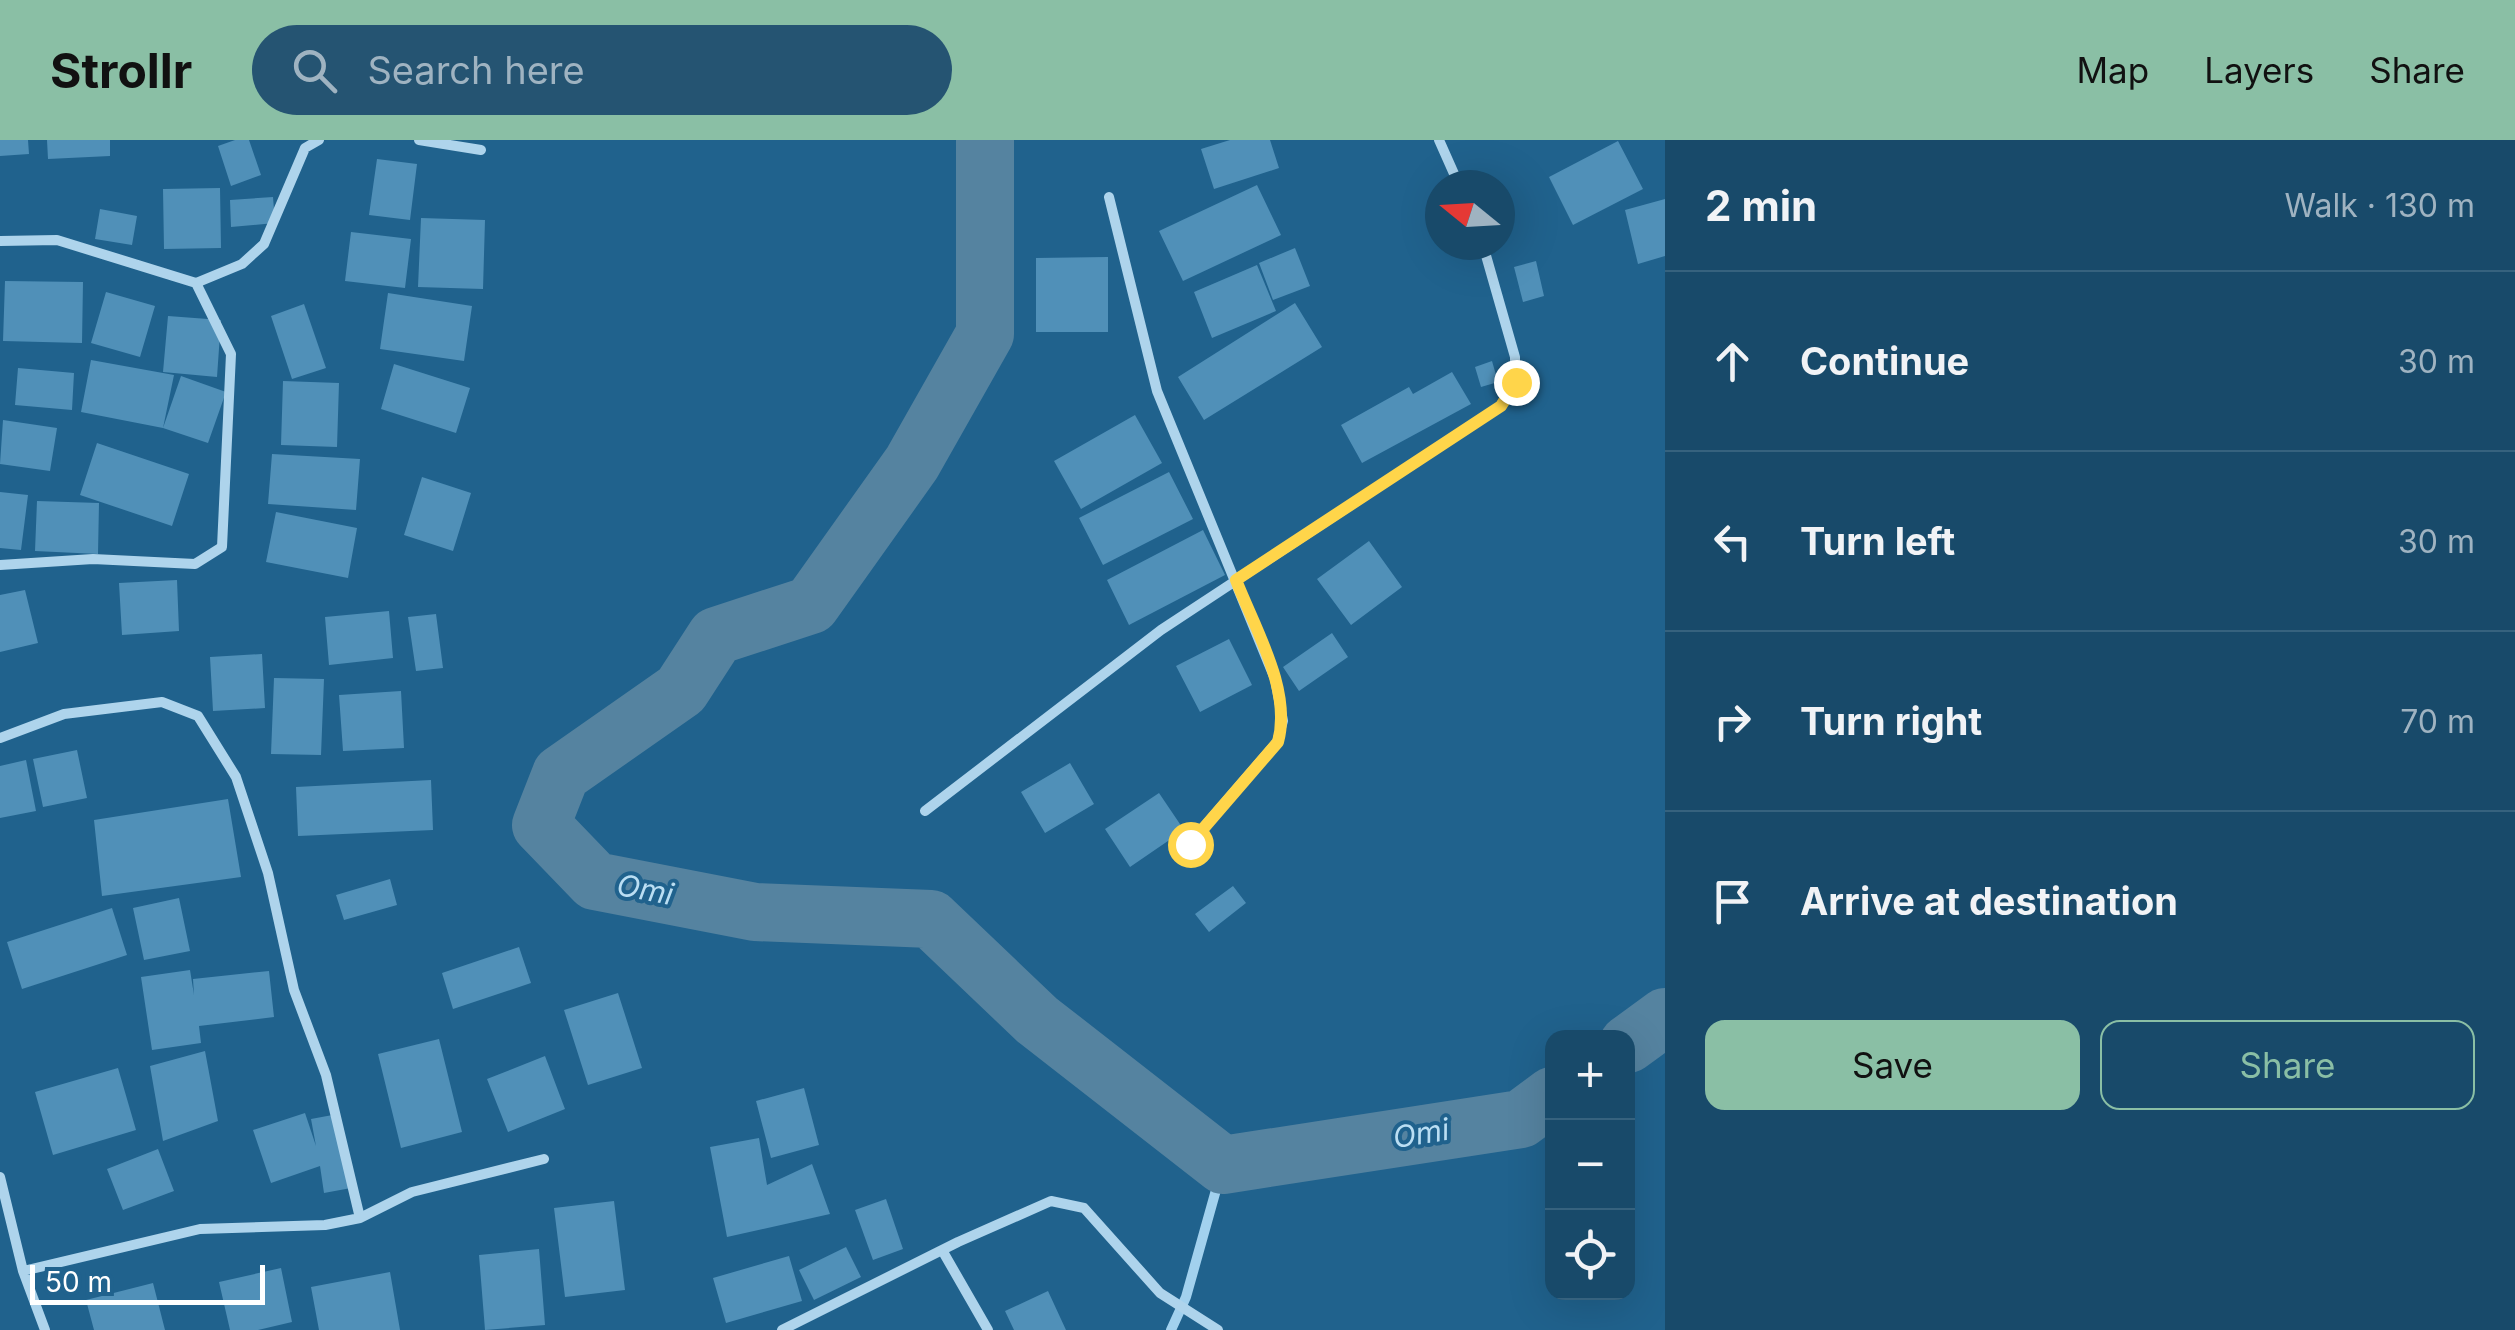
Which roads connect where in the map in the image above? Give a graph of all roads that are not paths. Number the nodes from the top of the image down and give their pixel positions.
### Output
1 (319, 140) edge
2 (419, 140) edge
3 (1439, 140) edge
4 (482, 150) dead end
5 (1452, 170) edge
6 (1108, 197) dead end
7 (0, 241) edge
8 (1487, 260) edge
9 (196, 283) junction
10 (0, 564) edge
11 (1236, 580) junction
12 (0, 738) edge
13 (925, 811) dead end
14 (1190, 844) dead end
15 (544, 1159) dead end
16 (0, 1177) edge
17 (360, 1218) junction
18 (942, 1250) junction
19 (24, 1271) junction
20 (45, 1330) edge
21 (782, 1330) edge
22 (988, 1330) edge
23 (1218, 1330) edge

1 - 9 street
2 - 4 street
3 - 5 street
6 - 11 street
7 - 9 street
8 - 11 street
9 - 10 street
11 - 13 street
11 - 14 street
12 - 17 street
15 - 17 street
16 - 19 street
17 - 19 street
18 - 21 street
18 - 22 street
18 - 23 street
19 - 20 street

